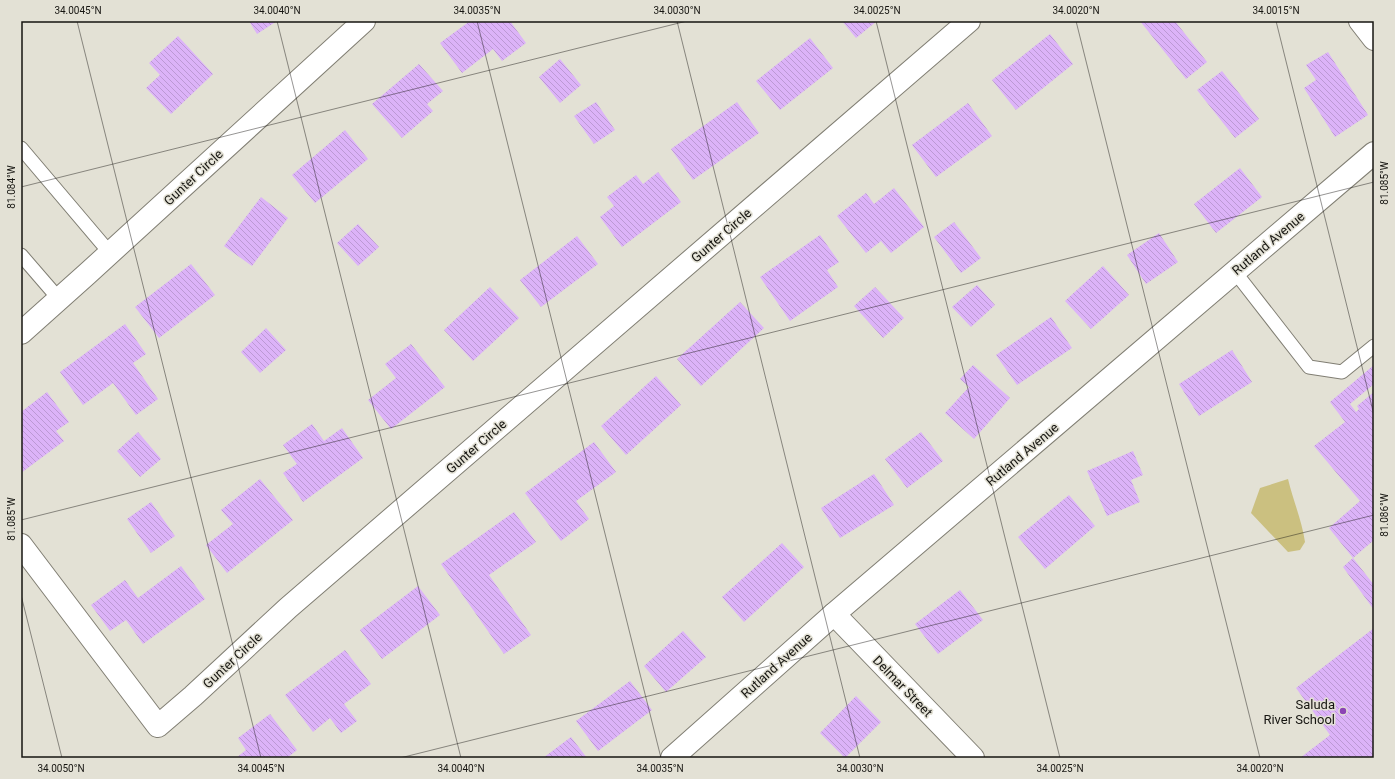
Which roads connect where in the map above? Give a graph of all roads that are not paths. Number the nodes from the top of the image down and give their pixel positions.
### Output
1 (364, 21) edge
2 (969, 21) edge
3 (1360, 21) edge
4 (1374, 39) edge
5 (21, 148) edge
6 (1374, 153) edge
7 (110, 253) junction
8 (21, 255) edge
9 (1235, 272) junction
10 (59, 299) junction
11 (21, 333) edge
12 (1374, 346) edge
13 (21, 545) edge
14 (834, 614) junction
15 (672, 758) edge
16 (972, 758) edge

1 - 7 street, Gunter Circle
2 - 13 street, Gunter Circle
3 - 4 street
5 - 7 lane
6 - 9 street, Rutland Avenue
7 - 10 street, Gunter Circle
8 - 10 lane
9 - 12 lane
9 - 14 street, Rutland Avenue
10 - 11 street, Gunter Circle
14 - 15 street, Rutland Avenue
14 - 16 street, Delmar Street

